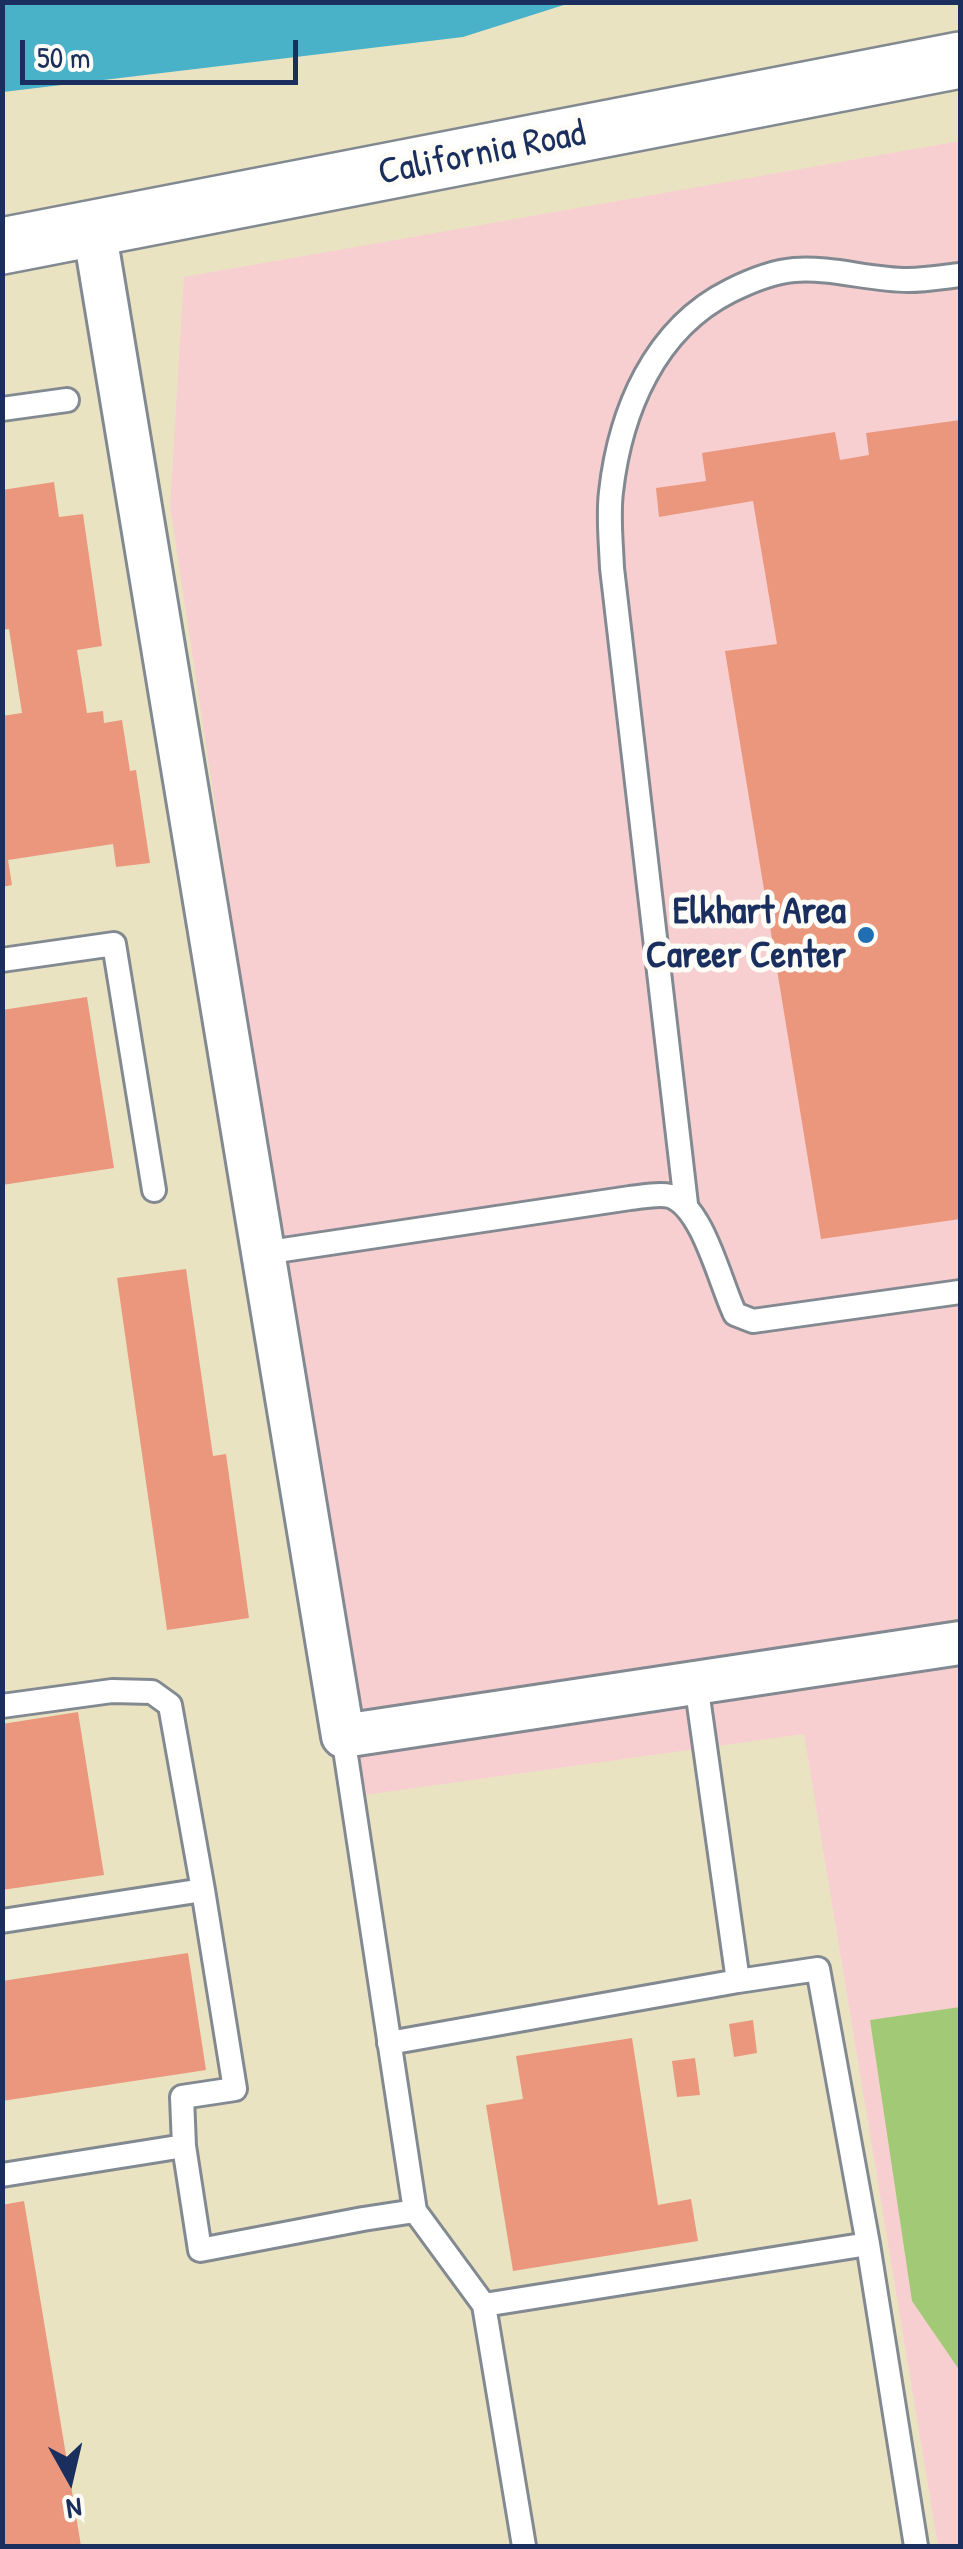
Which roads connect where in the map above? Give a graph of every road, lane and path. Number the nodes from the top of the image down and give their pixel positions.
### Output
1 (960, 60) edge
2 (94, 229) junction
3 (2, 246) edge
4 (960, 275) edge
5 (67, 400) dead end
6 (2, 410) edge
7 (2, 960) edge
8 (154, 1190) dead end
9 (686, 1204) junction
10 (262, 1253) junction
11 (960, 1292) edge
12 (960, 1643) edge
13 (696, 1683) junction
14 (2, 1706) edge
15 (343, 1736) junction
16 (204, 1890) junction
17 (2, 1921) edge
18 (738, 1981) junction
19 (390, 2043) junction
20 (184, 2146) junction
21 (2, 2175) edge
22 (415, 2211) junction
23 (868, 2244) junction
24 (484, 2304) junction
25 (524, 2546) edge
26 (916, 2546) edge

1 - 2 main road, California Road
2 - 3 main road, California Road
2 - 10 street
4 - 9 lane
5 - 6 lane
7 - 8 lane
9 - 10 lane
9 - 11 lane
10 - 15 street
12 - 13 street
13 - 15 street
13 - 18 lane
14 - 16 lane
15 - 19 lane
16 - 17 lane
16 - 20 lane
18 - 19 lane
18 - 23 lane
19 - 22 lane
20 - 21 lane
20 - 22 lane
22 - 24 lane
23 - 24 lane
23 - 26 lane
24 - 25 lane

